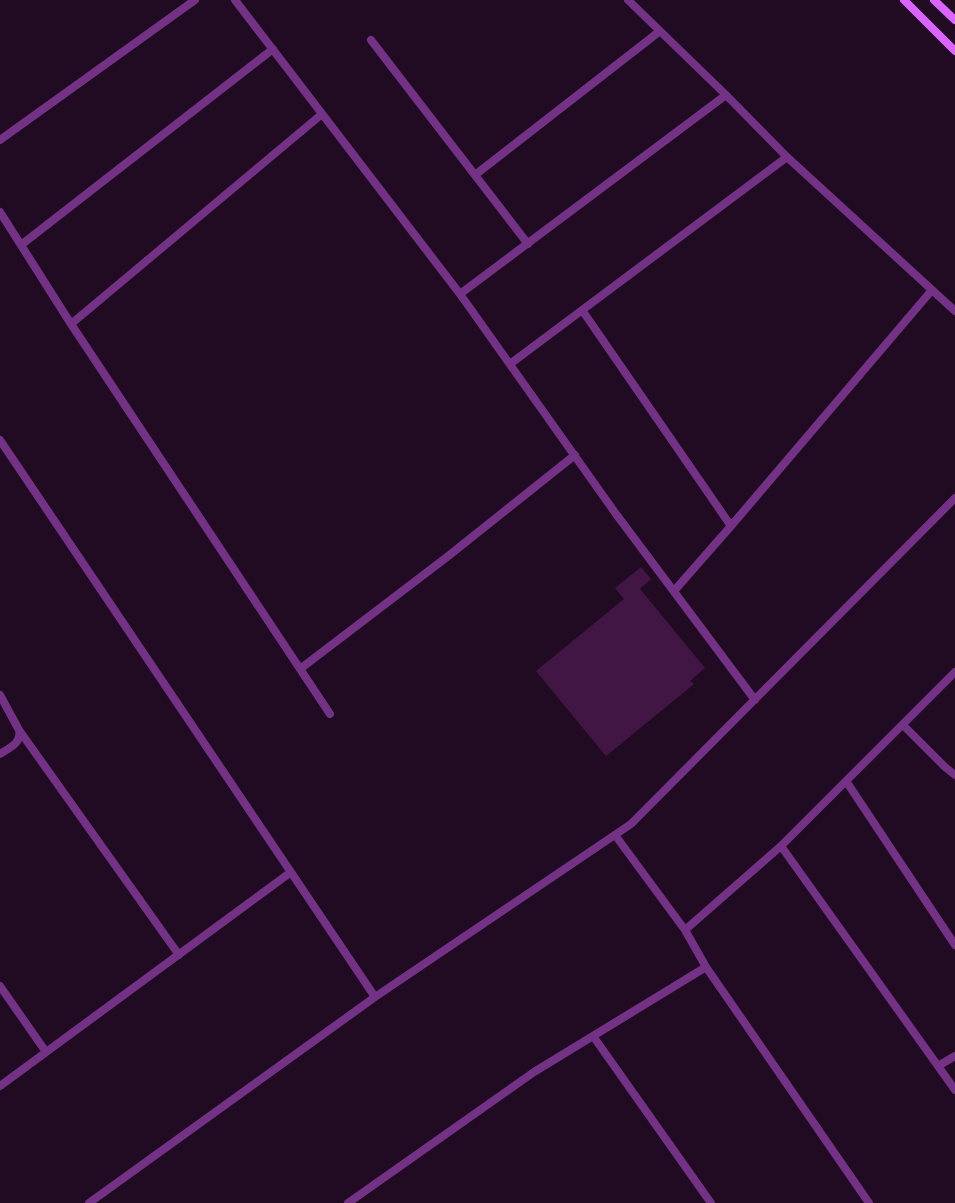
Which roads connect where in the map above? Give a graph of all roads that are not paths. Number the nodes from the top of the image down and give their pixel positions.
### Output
1 (195, 0) edge
2 (235, 0) edge
3 (628, 0) edge
4 (904, 0) edge
5 (934, 0) edge
6 (955, 20) edge
7 (660, 31) junction
8 (371, 40) dead end
9 (272, 49) junction
10 (955, 51) edge
11 (726, 95) junction
12 (322, 114) junction
13 (0, 140) edge
14 (787, 157) junction
15 (475, 176) junction
16 (0, 212) edge
17 (528, 244) junction
18 (21, 245) junction
19 (932, 290) junction
20 (460, 294) junction
21 (582, 310) junction
22 (955, 310) edge
23 (71, 324) junction
24 (510, 364) junction
25 (0, 440) edge
26 (575, 455) junction
27 (955, 498) edge
28 (731, 526) junction
29 (674, 591) junction
30 (300, 669) junction
31 (955, 672) edge
32 (0, 695) edge
33 (755, 700) junction
34 (330, 714) dead end
35 (903, 725) junction
36 (19, 730) junction
37 (0, 754) edge
38 (955, 775) edge
39 (846, 781) junction
40 (615, 835) junction
41 (781, 846) junction
42 (291, 872) junction
43 (685, 930) junction
44 (955, 945) edge
45 (179, 955) junction
46 (706, 967) junction
47 (0, 986) edge
48 (375, 997) junction
49 (593, 1036) junction
50 (46, 1052) junction
51 (955, 1056) edge
52 (938, 1066) junction
53 (0, 1086) edge
54 (955, 1090) edge
55 (89, 1203) edge
56 (348, 1203) edge
57 (711, 1203) edge
58 (869, 1203) edge

1 - 13 street
2 - 9 street
3 - 7 street
4 - 10 street
5 - 6 street
7 - 11 street
7 - 15 street
8 - 15 street
9 - 12 street
9 - 18 street
11 - 14 street
11 - 17 street
12 - 20 street
12 - 23 street
14 - 19 street
14 - 21 street
15 - 17 street
16 - 18 street
17 - 20 street
18 - 23 street
19 - 22 street
19 - 28 street
20 - 24 street
21 - 24 street
21 - 28 street
23 - 30 street
24 - 26 street
25 - 42 street
26 - 29 street
26 - 30 street
27 - 33 street
28 - 29 street
29 - 33 street
30 - 34 street
31 - 35 street
32 - 36 street
33 - 40 street
35 - 38 street
35 - 39 street
36 - 37 street
36 - 45 street
39 - 41 street
39 - 44 street
40 - 43 street
40 - 48 street
41 - 43 street
41 - 52 street
42 - 45 street
42 - 48 street
43 - 46 street
45 - 50 street
46 - 49 street
46 - 58 street
47 - 50 street
48 - 55 street
49 - 56 street
49 - 57 street
50 - 53 street
51 - 52 street
52 - 54 street

